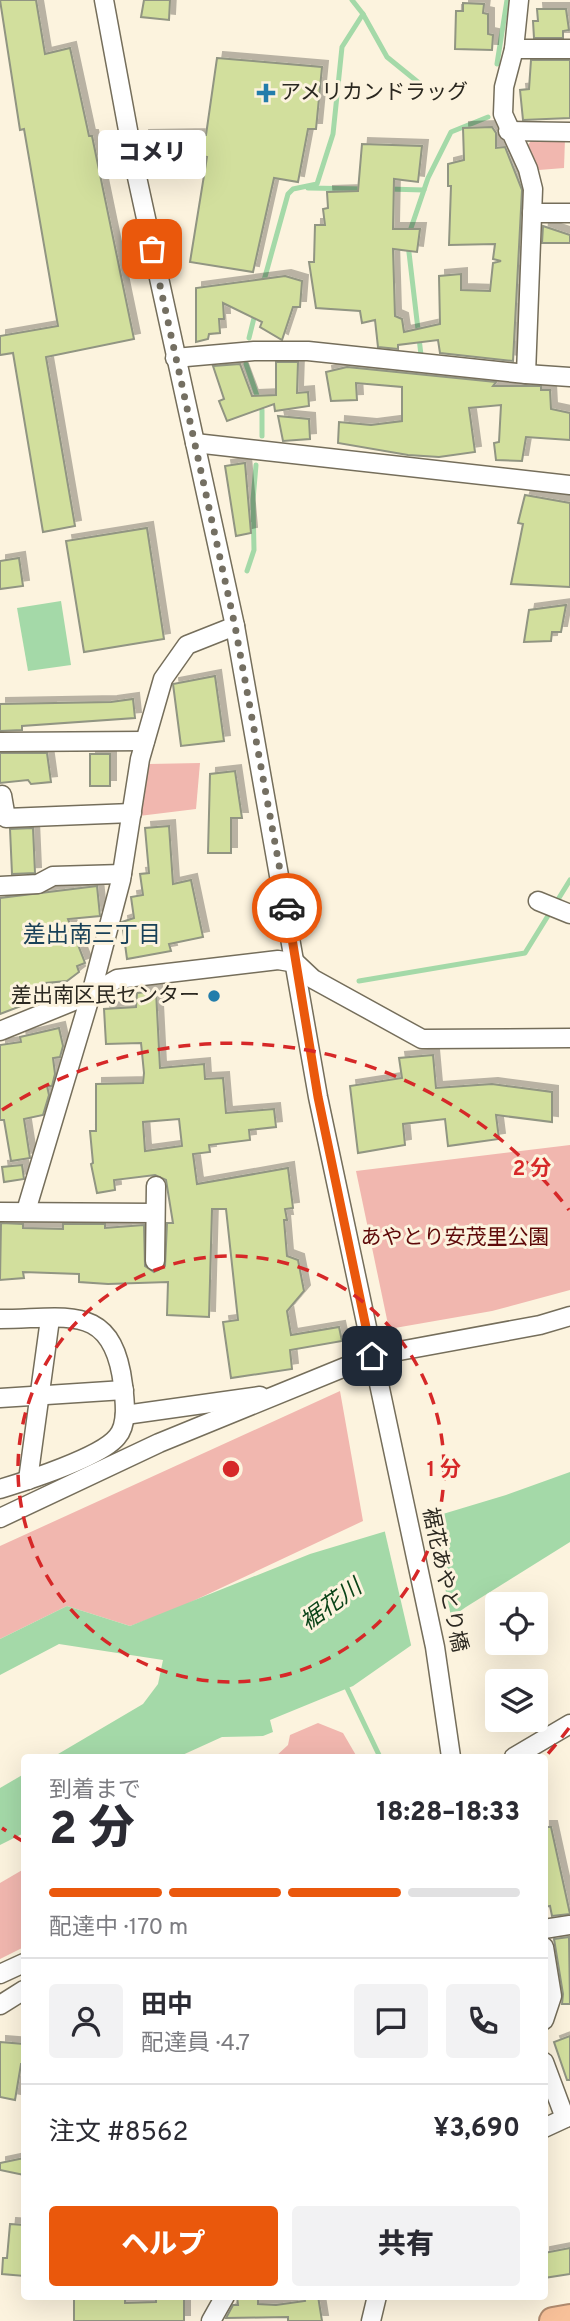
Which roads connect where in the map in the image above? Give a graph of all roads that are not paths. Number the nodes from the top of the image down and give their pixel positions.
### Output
1 (104, 0) edge
2 (519, 0) edge
3 (514, 49) junction
4 (570, 49) edge
5 (508, 131) junction
6 (570, 132) edge
7 (532, 213) junction
8 (570, 213) edge
9 (175, 358) junction
10 (526, 374) junction
11 (570, 377) edge
12 (195, 443) junction
13 (570, 485) edge
14 (235, 626) junction
15 (145, 741) junction
16 (0, 742) edge
17 (2, 795) dead end
18 (132, 813) junction
19 (122, 874) junction
20 (0, 886) edge
21 (296, 963) junction
22 (91, 994) junction
23 (0, 1031) edge
24 (570, 1038) edge
25 (156, 1186) dead end
26 (26, 1211) junction
27 (0, 1212) edge
28 (155, 1213) junction
29 (155, 1261) dead end
30 (570, 1316) edge
31 (0, 1319) edge
32 (50, 1319) junction
33 (374, 1365) junction
34 (124, 1390) junction
35 (39, 1395) junction
36 (0, 1398) edge
37 (268, 1398) junction
38 (125, 1415) junction
39 (28, 1480) junction
40 (0, 1489) edge
41 (0, 1518) edge
42 (570, 1724) edge
43 (451, 1754) edge
44 (519, 1754) edge
45 (570, 1925) edge
46 (548, 1928) edge
47 (21, 1964) edge
48 (548, 1972) edge
49 (0, 1974) edge
50 (21, 1992) edge
51 (0, 2005) edge
52 (548, 2008) edge
53 (548, 2071) edge
54 (568, 2117) edge
55 (548, 2126) edge
56 (223, 2300) edge
57 (376, 2300) edge
58 (570, 2318) edge
59 (211, 2321) edge
60 (372, 2321) edge
61 (553, 2321) edge

1 - 9 street, 裾花あやとり橋
2 - 3 street
3 - 4 street
3 - 5 street
5 - 6 street
5 - 7 street
7 - 8 street
7 - 10 street
9 - 10 street
9 - 12 street, 裾花あやとり橋
10 - 11 street
12 - 13 street
12 - 14 street, 裾花あやとり橋
14 - 15 street
14 - 21 street, 裾花あやとり橋
15 - 16 street
15 - 18 street
17 - 18 street
18 - 19 street
19 - 20 street
19 - 22 street
21 - 22 street
21 - 24 street
21 - 33 street, 裾花あやとり橋
22 - 23 street
22 - 26 street
25 - 28 street
26 - 27 street
26 - 28 street
28 - 29 street
30 - 33 street
31 - 32 street
32 - 34 street
32 - 35 street
33 - 37 street
33 - 43 street, 裾花あやとり橋
34 - 35 street
34 - 38 street
35 - 36 street
35 - 39 street
37 - 38 street
37 - 41 street
38 - 39 street
39 - 40 street
42 - 44 street
45 - 46 street
47 - 49 street
48 - 52 street
50 - 51 street
53 - 54 street
54 - 55 street
56 - 59 street
57 - 60 street
58 - 61 highway

